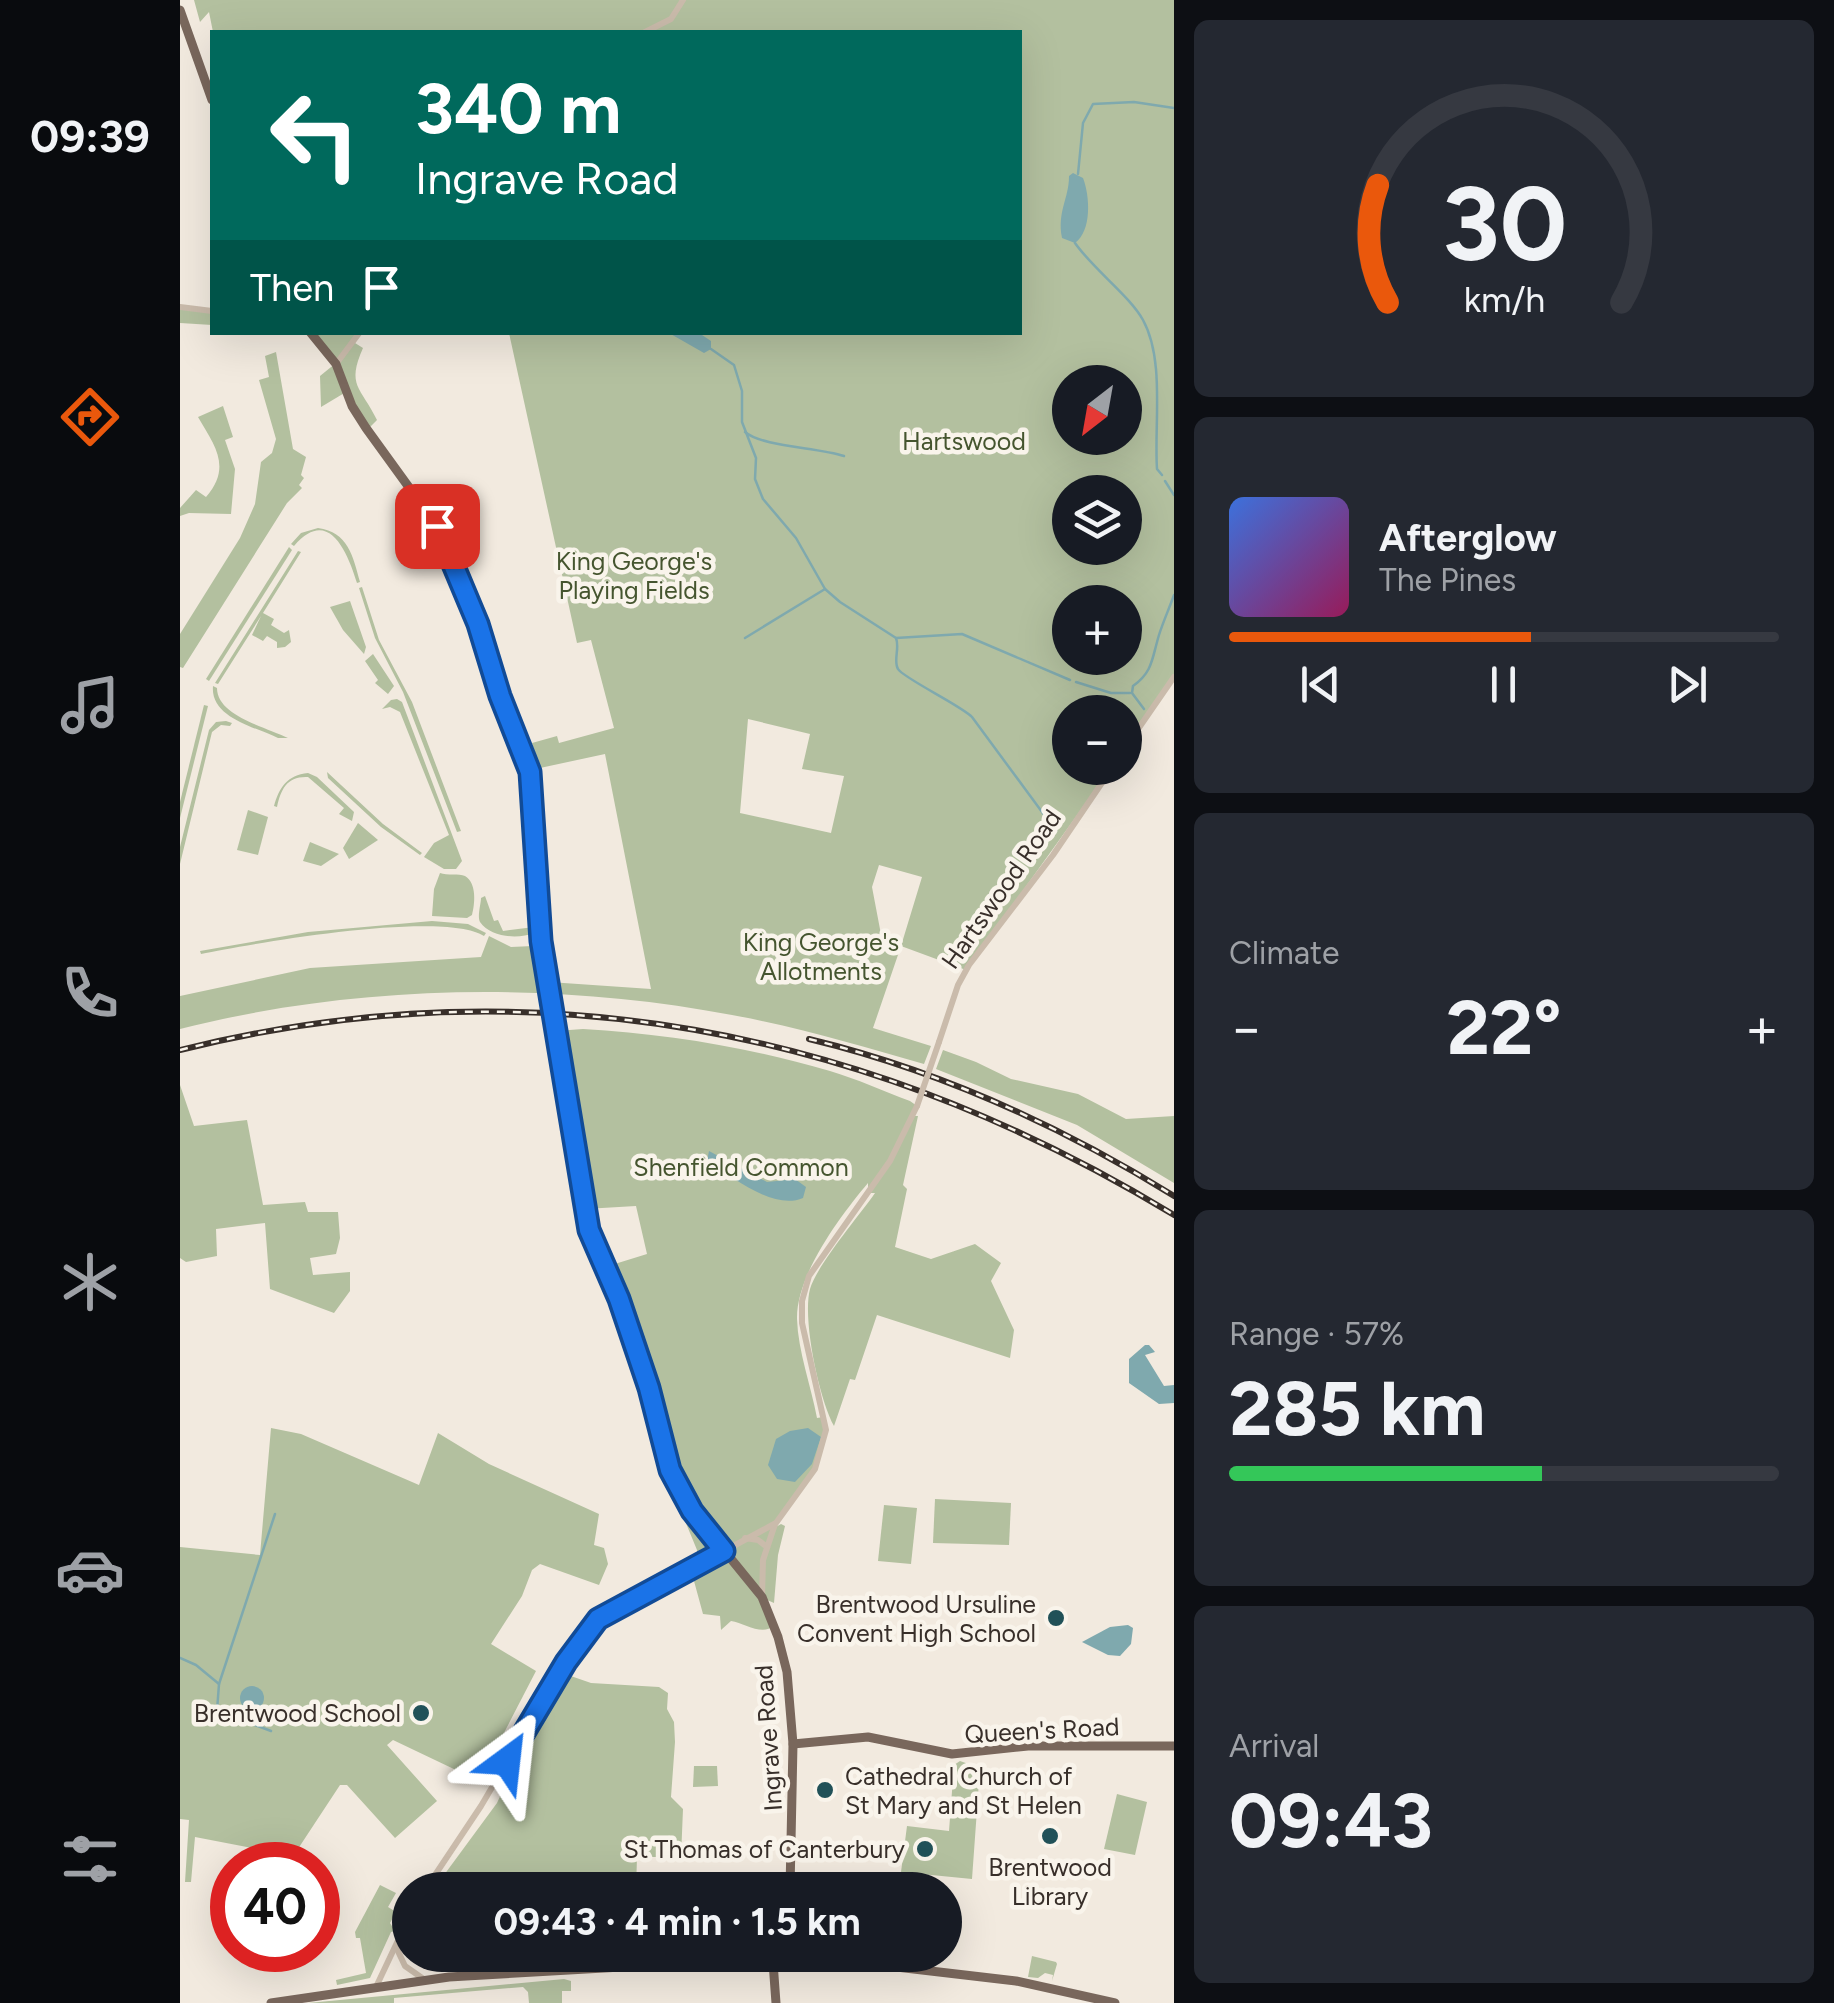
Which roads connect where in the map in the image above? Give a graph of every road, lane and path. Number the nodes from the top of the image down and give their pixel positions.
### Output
1 (683, 0) edge
2 (180, 10) edge
3 (649, 30) edge
4 (210, 94) edge
5 (180, 307) edge
6 (210, 311) edge
7 (312, 335) edge
8 (358, 335) edge
9 (336, 364) junction
10 (1174, 677) edge
11 (1142, 723) edge
12 (1100, 785) edge
13 (776, 1522) junction
14 (744, 1538) junction
15 (767, 1547) junction
16 (724, 1551) junction
17 (762, 1597) junction
18 (794, 1744) junction
19 (1174, 1746) edge
20 (437, 1872) edge
21 (790, 1872) edge
22 (392, 1954) edge
23 (414, 1972) edge
24 (523, 1972) edge
25 (778, 1972) edge
26 (937, 1972) edge
27 (425, 1980) junction
28 (375, 1988) junction
29 (776, 1997) edge
30 (271, 2003) edge
31 (1115, 2003) edge

1 - 3 street
2 - 4 main road
5 - 6 street
7 - 9 main road, Ingrave Road
8 - 9 street
9 - 16 main road, Ingrave Road, bridge
10 - 11 street
12 - 13 street, Hartswood Road, bridge
13 - 14 street
13 - 15 street
14 - 15 street
14 - 16 street
15 - 17 street
16 - 17 main road, Ingrave Road
16 - 20 street
17 - 18 main road, Ingrave Road
18 - 19 main road, Queen's Road
18 - 21 main road, Ingrave Road
22 - 28 street
23 - 27 street
24 - 27 main road
25 - 29 main road
26 - 31 main road
27 - 28 main road
28 - 30 main road

